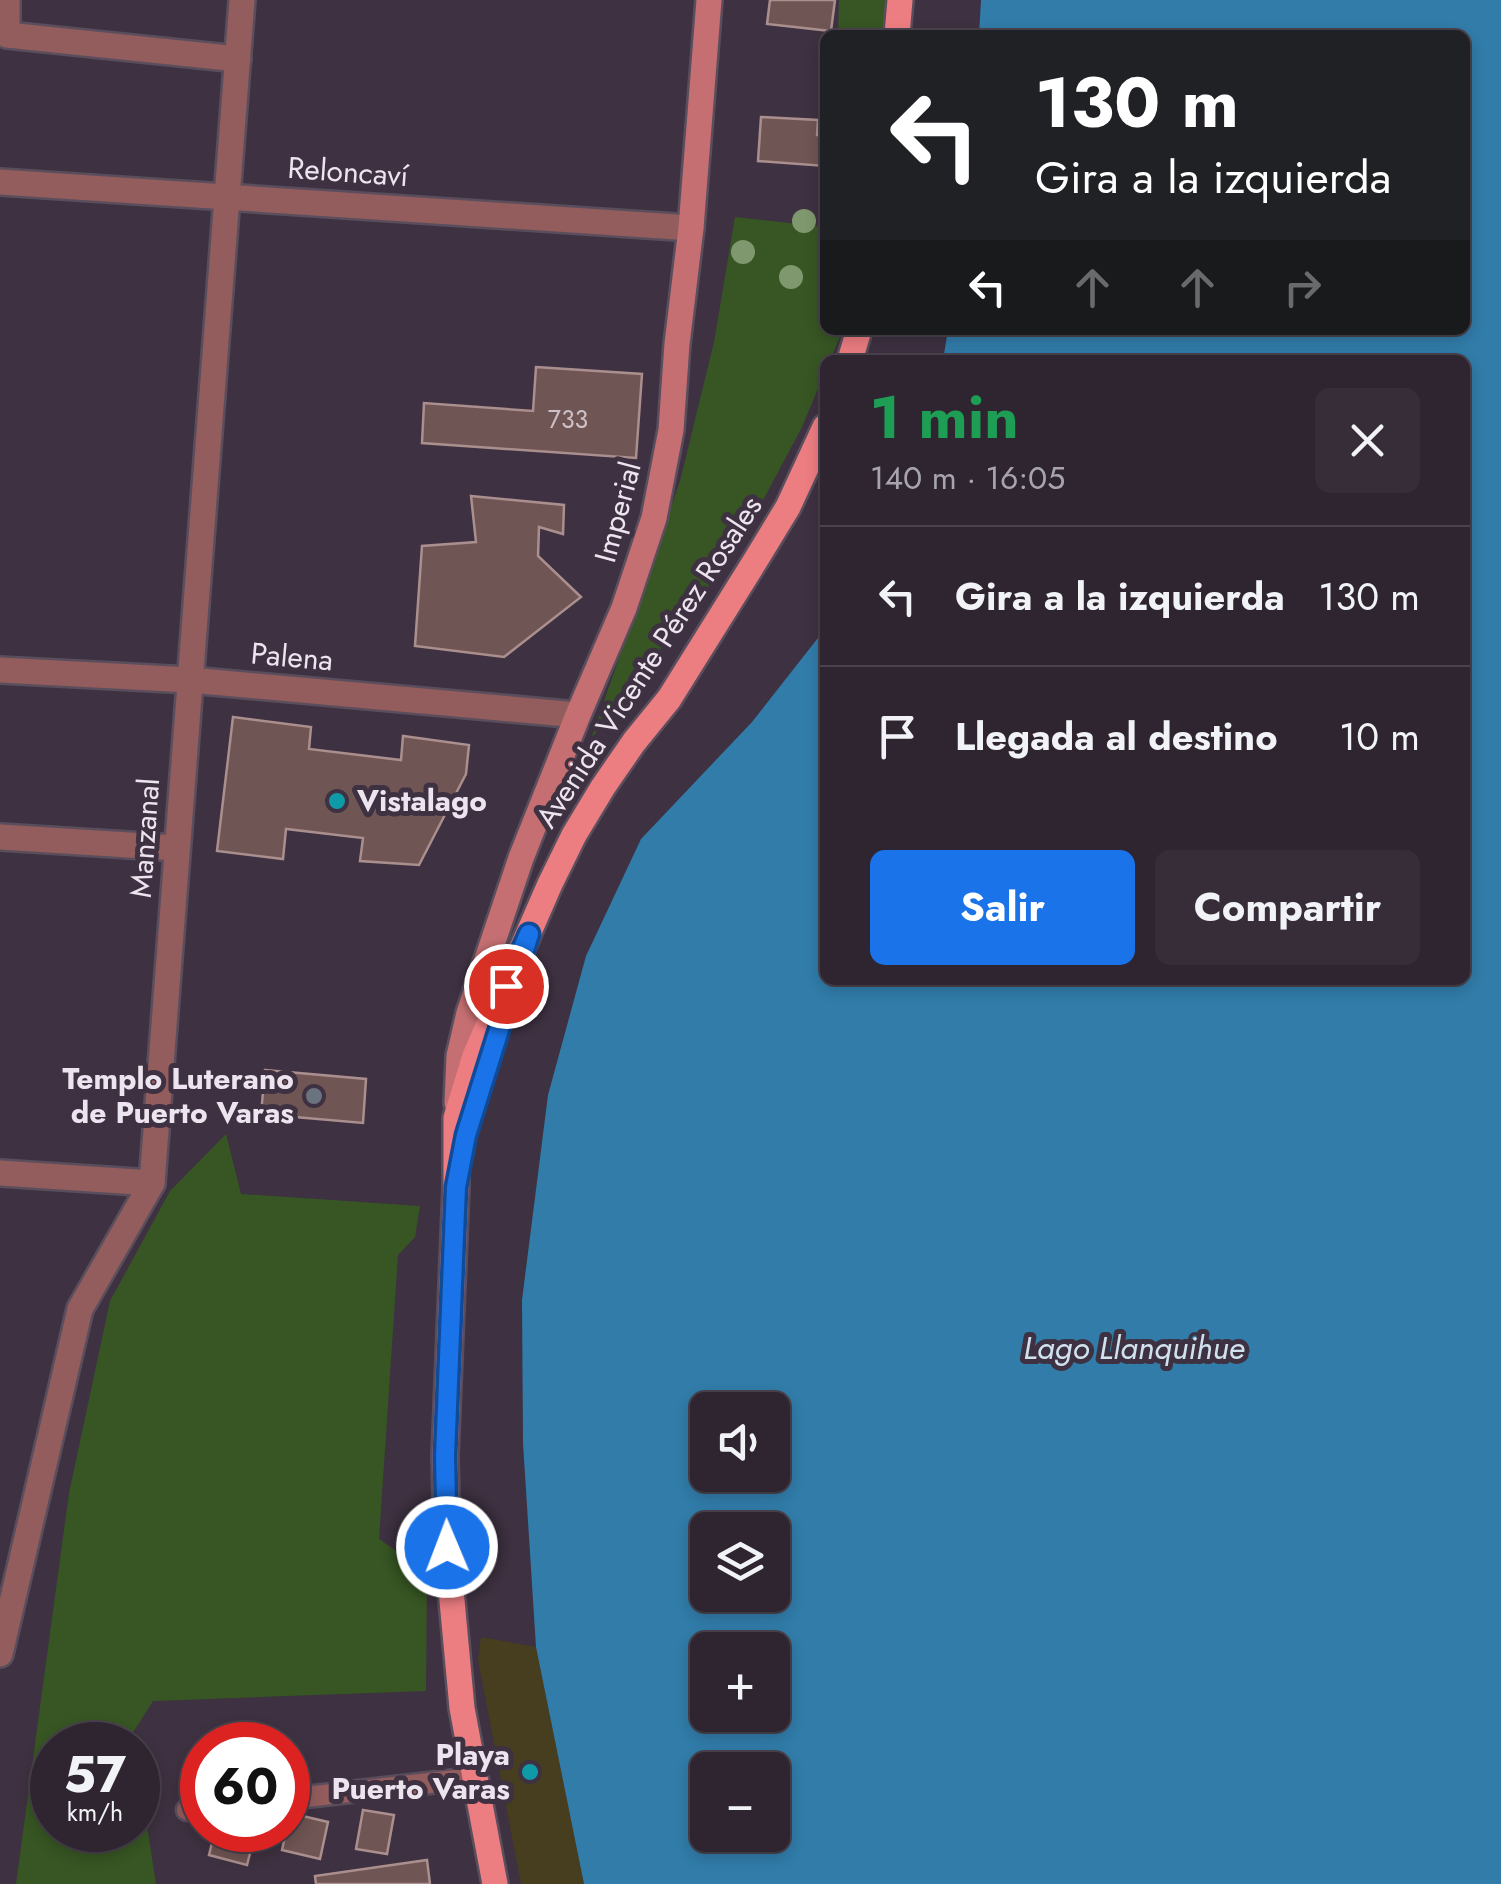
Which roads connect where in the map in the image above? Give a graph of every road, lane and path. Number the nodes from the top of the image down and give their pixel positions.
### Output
1 (7, 0) edge
2 (242, 0) edge
3 (708, 0) edge
4 (900, 0) edge
5 (897, 30) edge
6 (238, 59) junction
7 (0, 182) edge
8 (228, 197) junction
9 (691, 228) junction
10 (820, 438) edge
11 (0, 670) edge
12 (190, 680) junction
13 (578, 715) junction
14 (0, 838) edge
15 (177, 848) junction
16 (529, 934) junction
17 (469, 1012) junction
18 (475, 1056) junction
19 (461, 1126) junction
20 (0, 1173) edge
21 (152, 1183) junction
22 (0, 1654) edge
23 (473, 1778) junction
24 (310, 1797) edge
25 (495, 1884) edge

1 - 6 street
2 - 6 street, Manzanal
3 - 9 street, Imperial
4 - 5 main road
6 - 8 street, Manzanal
7 - 8 street, Reloncaví
8 - 9 street, Reloncaví
8 - 12 street, Manzanal
9 - 13 street, Imperial
10 - 16 main road, Avenida Vicente Pérez Rosales
11 - 12 street, Palena
12 - 13 street, Palena
12 - 15 street, Manzanal
13 - 17 street, Imperial
14 - 15 street
15 - 21 street, Manzanal
16 - 18 main road, Avenida Vicente Pérez Rosales
16 - 19 main road, Avenida Vicente Pérez Rosales
17 - 18 street, Imperial
17 - 19 street, Imperial
18 - 19 street, Imperial
19 - 23 main road, Avenida Vicente Pérez Rosales
20 - 21 street
21 - 22 street, Manzanal
23 - 24 lane
23 - 25 main road, Avenida Vicente Pérez Rosales

